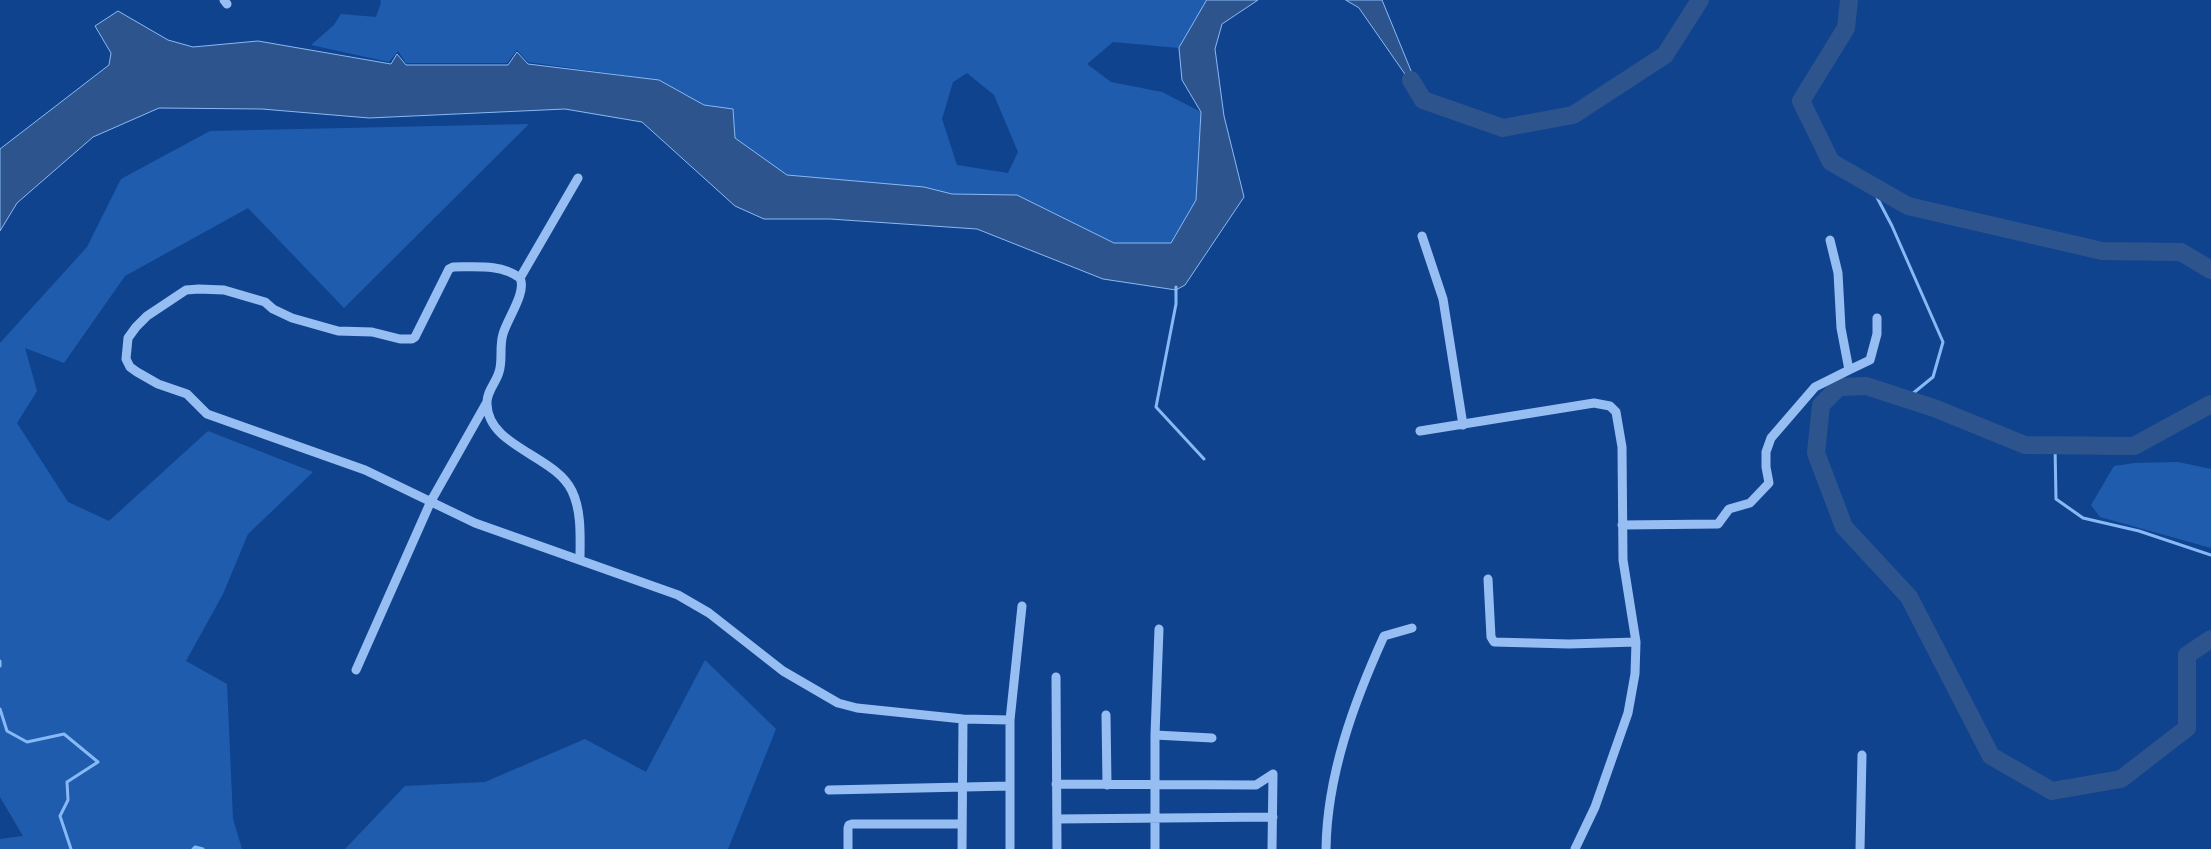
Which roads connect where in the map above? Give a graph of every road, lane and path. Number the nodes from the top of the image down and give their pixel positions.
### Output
1 (578, 178) dead end
2 (1422, 236) dead end
3 (1830, 240) dead end
4 (520, 278) junction
5 (1877, 318) dead end
6 (1849, 370) junction
7 (486, 402) junction
8 (1463, 425) junction
9 (1420, 431) dead end
10 (431, 501) junction
11 (1622, 525) junction
12 (580, 560) junction
13 (1488, 579) dead end
14 (1022, 606) dead end
15 (1412, 628) dead end
16 (1159, 629) dead end
17 (1636, 642) junction
18 (356, 670) dead end
19 (1056, 677) dead end
20 (1106, 715) dead end
21 (963, 719) junction
22 (1010, 720) junction
23 (1155, 735) junction
24 (1212, 738) dead end
25 (1862, 755) dead end
26 (1056, 784) junction
27 (1155, 784) junction
28 (1107, 785) junction
29 (1010, 786) junction
30 (962, 787) junction
31 (829, 790) dead end
32 (1273, 817) junction
33 (1155, 818) junction
34 (1057, 819) junction
35 (962, 824) junction
36 (848, 849) edge
37 (962, 849) edge
38 (1010, 849) edge
39 (1058, 849) edge
40 (1155, 849) edge
41 (1272, 849) edge
42 (1326, 849) edge
43 (1575, 849) edge
44 (1860, 849) edge

1 - 4 street
2 - 8 street
3 - 6 street
4 - 7 street
4 - 10 street
5 - 6 street
6 - 11 street
7 - 10 street
7 - 12 street
8 - 9 street
8 - 11 street
10 - 12 street
10 - 18 street
11 - 17 street
12 - 21 street
13 - 17 street
14 - 22 street
15 - 42 street
16 - 23 street
17 - 43 street
19 - 26 street
20 - 28 street
21 - 22 street
21 - 30 street
22 - 29 street
23 - 24 street
23 - 27 street
25 - 44 street
26 - 28 street
26 - 34 street
27 - 28 street
27 - 32 street
27 - 33 street
29 - 30 street
29 - 38 street
30 - 31 street
30 - 35 street
32 - 33 street
32 - 41 street
33 - 34 street
33 - 40 street
34 - 39 street
35 - 36 street
35 - 37 street

